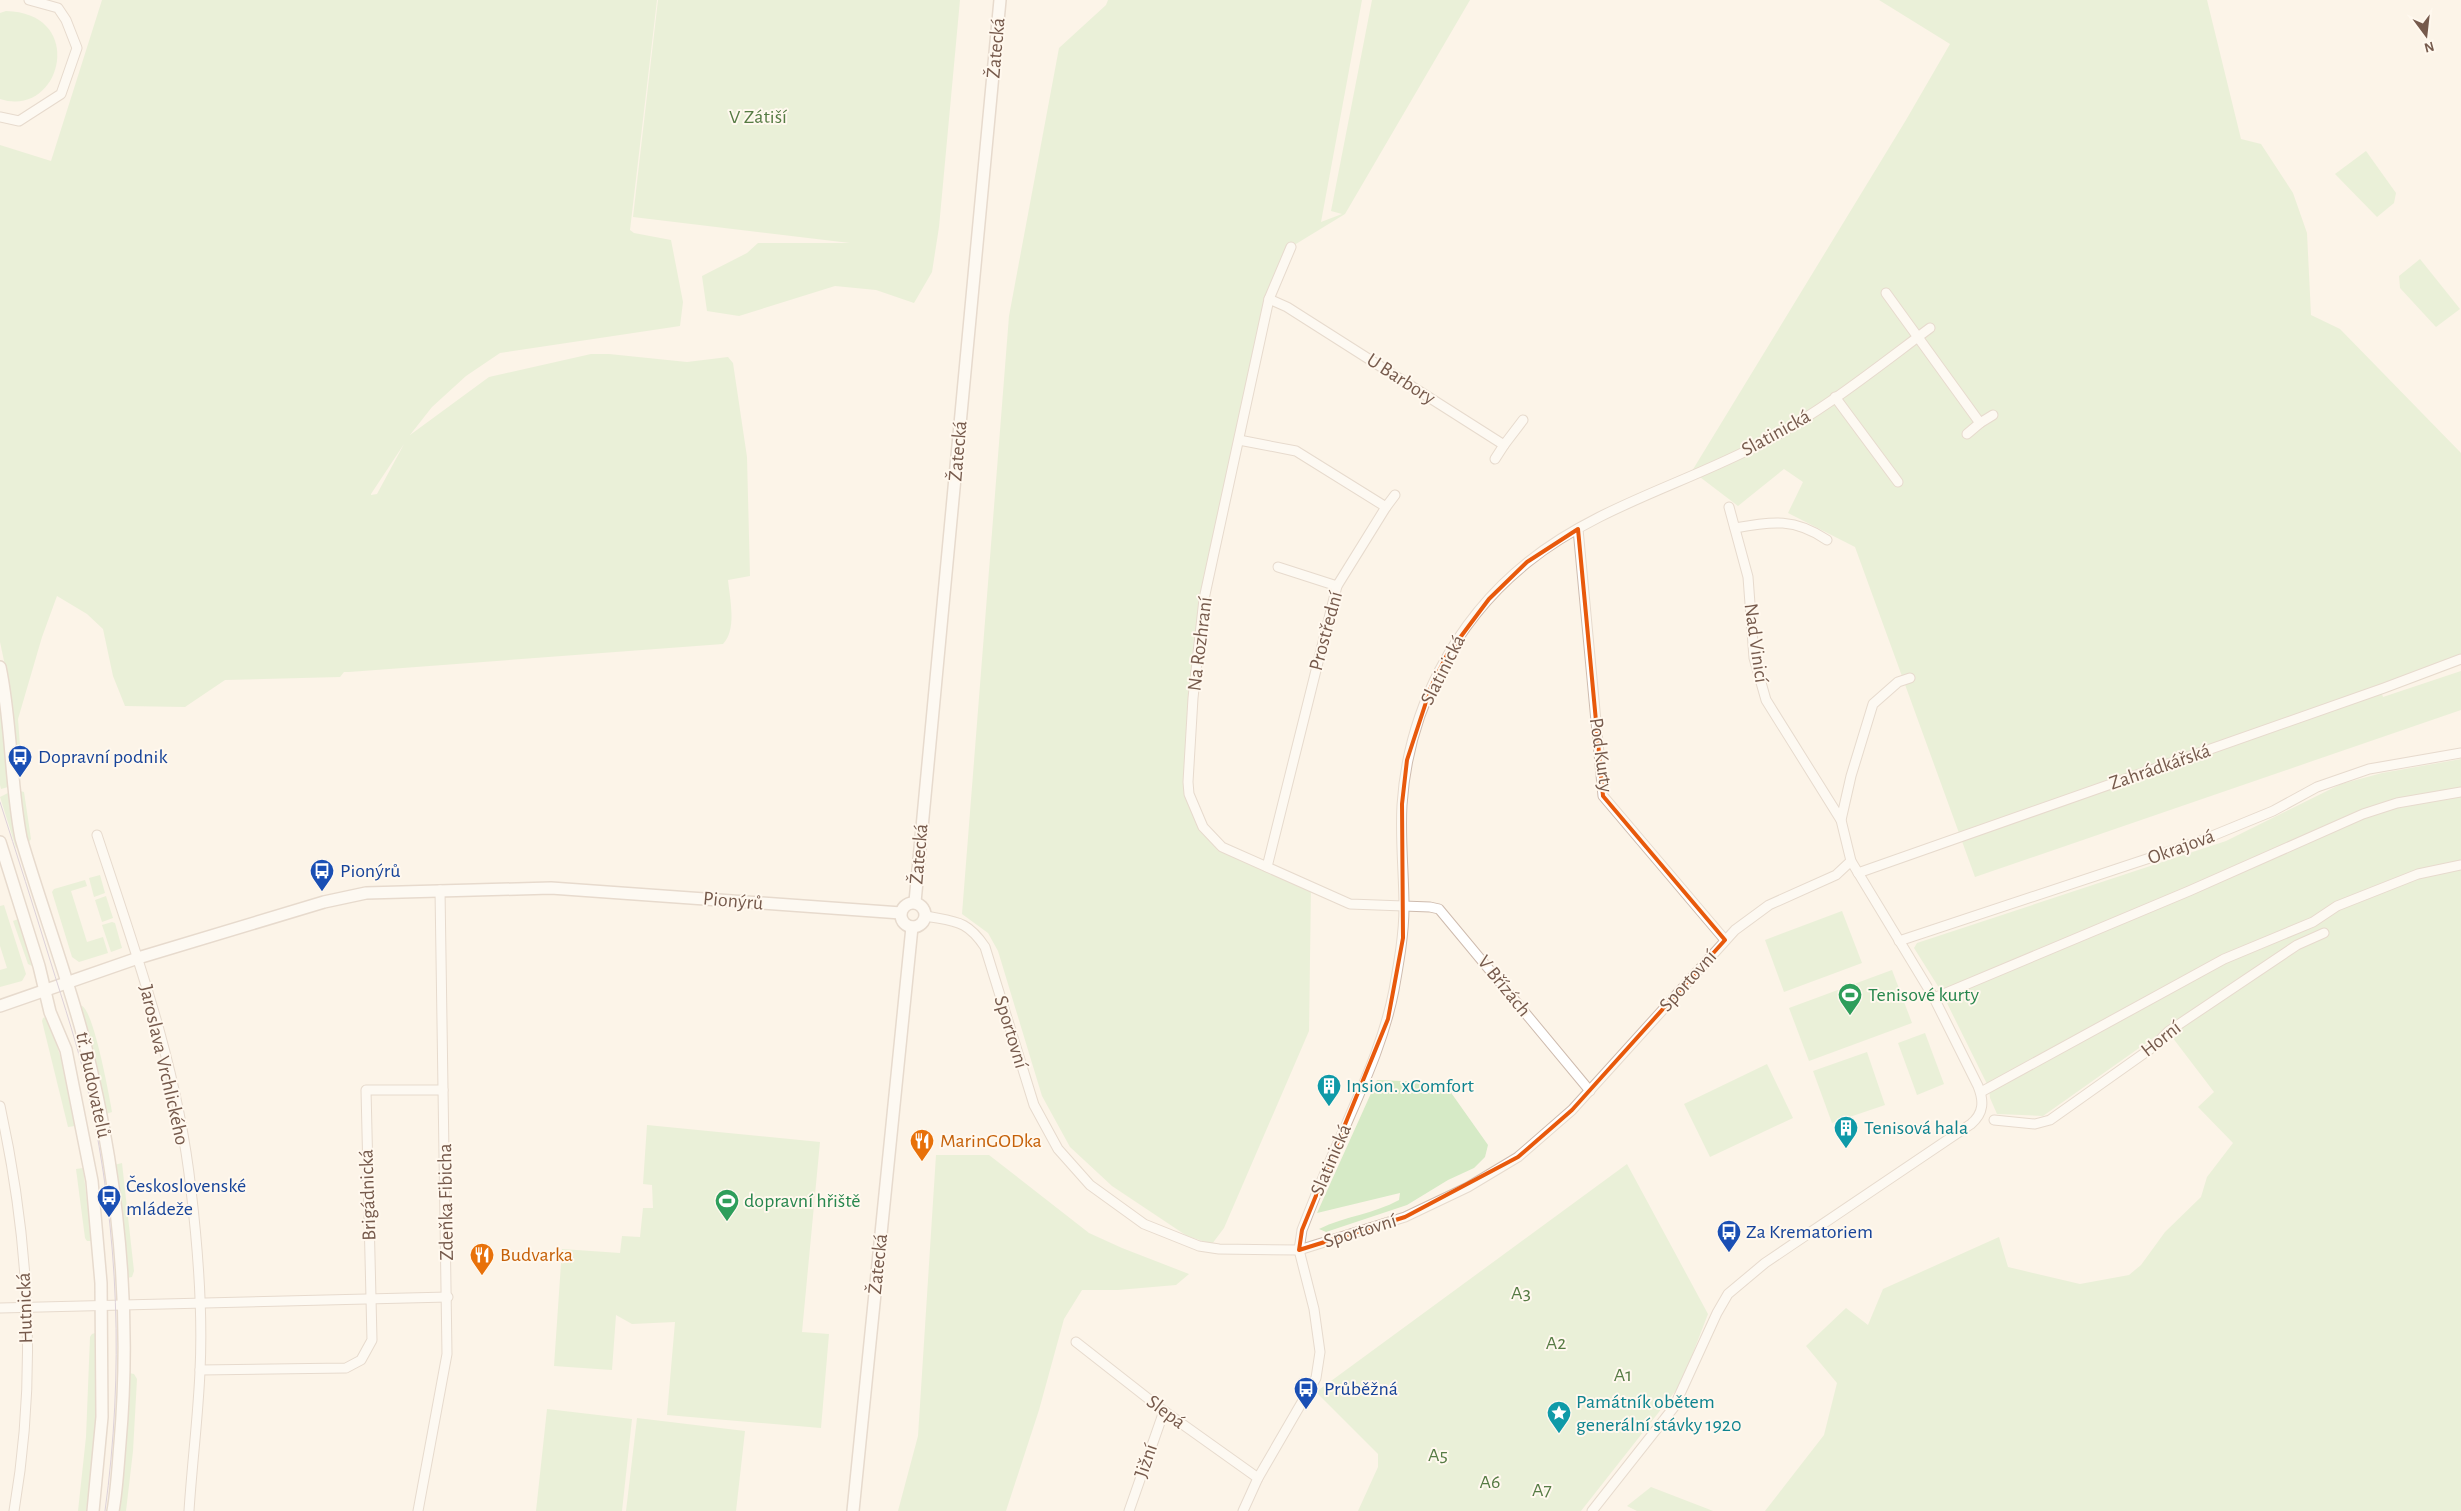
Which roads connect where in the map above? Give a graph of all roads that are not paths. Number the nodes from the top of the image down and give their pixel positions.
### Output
1 (29, 0) edge
2 (1000, 0) edge
3 (0, 117) edge
4 (1291, 247) dead end
5 (1886, 293) dead end
6 (1269, 299) junction
7 (1930, 328) dead end
8 (1919, 336) junction
9 (1835, 398) junction
10 (1993, 415) dead end
11 (1523, 420) dead end
12 (1980, 423) junction
13 (1967, 434) dead end
14 (1238, 440) junction
15 (1504, 445) junction
16 (1495, 459) dead end
17 (1898, 482) dead end
18 (1395, 495) dead end
19 (1386, 507) junction
20 (1729, 507) dead end
21 (1735, 528) junction
22 (1578, 529) junction
23 (1827, 540) dead end
24 (1278, 567) dead end
25 (1337, 586) junction
26 (2461, 659) edge
27 (0, 667) edge
28 (1910, 678) dead end
29 (2461, 753) edge
30 (2461, 792) edge
31 (1842, 820) junction
32 (98, 835) dead end
33 (0, 842) edge
34 (1851, 861) junction
35 (2461, 865) edge
36 (1267, 867) junction
37 (1858, 872) junction
38 (440, 890) junction
39 (915, 902) junction
40 (1404, 907) junction
41 (901, 913) junction
42 (926, 916) junction
43 (912, 927) junction
44 (2324, 933) dead end
45 (1725, 940) junction
46 (1899, 941) junction
47 (138, 958) junction
48 (68, 983) junction
49 (45, 991) junction
50 (1934, 998) junction
51 (0, 1006) edge
52 (444, 1090) junction
53 (1590, 1091) junction
54 (1981, 1092) junction
55 (0, 1106) edge
56 (1994, 1120) dead end
57 (1299, 1250) junction
58 (448, 1297) junction
59 (371, 1299) junction
60 (200, 1304) junction
61 (101, 1305) junction
62 (124, 1305) junction
63 (28, 1307) junction
64 (0, 1308) edge
65 (1076, 1342) dead end
66 (200, 1370) junction
67 (1164, 1411) junction
68 (1258, 1478) junction
69 (14, 1511) edge
70 (93, 1511) edge
71 (113, 1511) edge
72 (189, 1511) edge
73 (418, 1511) edge
74 (853, 1511) edge
75 (1129, 1511) edge
76 (1243, 1511) edge
77 (1592, 1511) edge

1 - 3 street
2 - 39 street, Žatecká
4 - 6 street, Na Rozhraní
5 - 8 street
6 - 14 street, Na Rozhraní
6 - 15 street, U Barbory
7 - 8 street, Slatinická
8 - 9 street, Slatinická
8 - 12 street
9 - 17 street
9 - 22 street, Slatinická
10 - 12 street
11 - 15 street
12 - 13 street
14 - 19 street
14 - 36 street, Na Rozhraní
15 - 16 street
18 - 19 street, Prostřední
19 - 25 street, Prostřední
20 - 21 street, Nad Vinicí
21 - 23 street
21 - 31 street, Nad Vinicí
22 - 40 street, Slatinická
22 - 45 street, Pod Kurty
24 - 25 street
25 - 36 street, Prostřední
26 - 37 street, Zahrádkářská
27 - 48 street, tř. Budovatelů
28 - 31 street
29 - 46 street, Okrajová
30 - 50 street
31 - 34 street
32 - 47 street, Jaroslava Vrchlického
33 - 49 street, tř. Budovatelů
34 - 37 street
34 - 45 street, Sportovní
35 - 54 street
36 - 40 street, Na Rozhraní
37 - 46 street
38 - 41 street, Pionýrů
38 - 47 street, Pionýrů
38 - 52 street, Zdeňka Fibicha
39 - 41 street
39 - 42 street
40 - 53 street, V Břízách
40 - 57 street, Slatinická
41 - 43 street
42 - 43 street
42 - 57 street, Sportovní
43 - 74 street, Žatecká
44 - 56 street, Horní
45 - 53 street, Sportovní
46 - 50 street
47 - 48 street, Pionýrů
47 - 60 street, Jaroslava Vrchlického
48 - 49 street, Pionýrů
48 - 62 street, tř. Budovatelů
49 - 51 street, Pionýrů
49 - 61 street, tř. Budovatelů
50 - 54 street
52 - 58 street, Zdeňka Fibicha
52 - 59 street, Brigádnická
53 - 57 street, Sportovní
54 - 77 street
55 - 63 street, Hutnická
57 - 68 street
58 - 59 street
58 - 73 street, Zdeňka Fibicha
59 - 60 street
59 - 66 street, Brigádnická
60 - 62 street
60 - 66 street, Jaroslava Vrchlického
61 - 62 street
61 - 63 street
61 - 70 street, tř. Budovatelů
62 - 71 street, tř. Budovatelů
63 - 64 street
63 - 69 street, Hutnická
65 - 67 street, Slepá
66 - 72 street, Jaroslava Vrchlického
67 - 68 street, Slepá
67 - 75 street, Jižní
68 - 76 street

